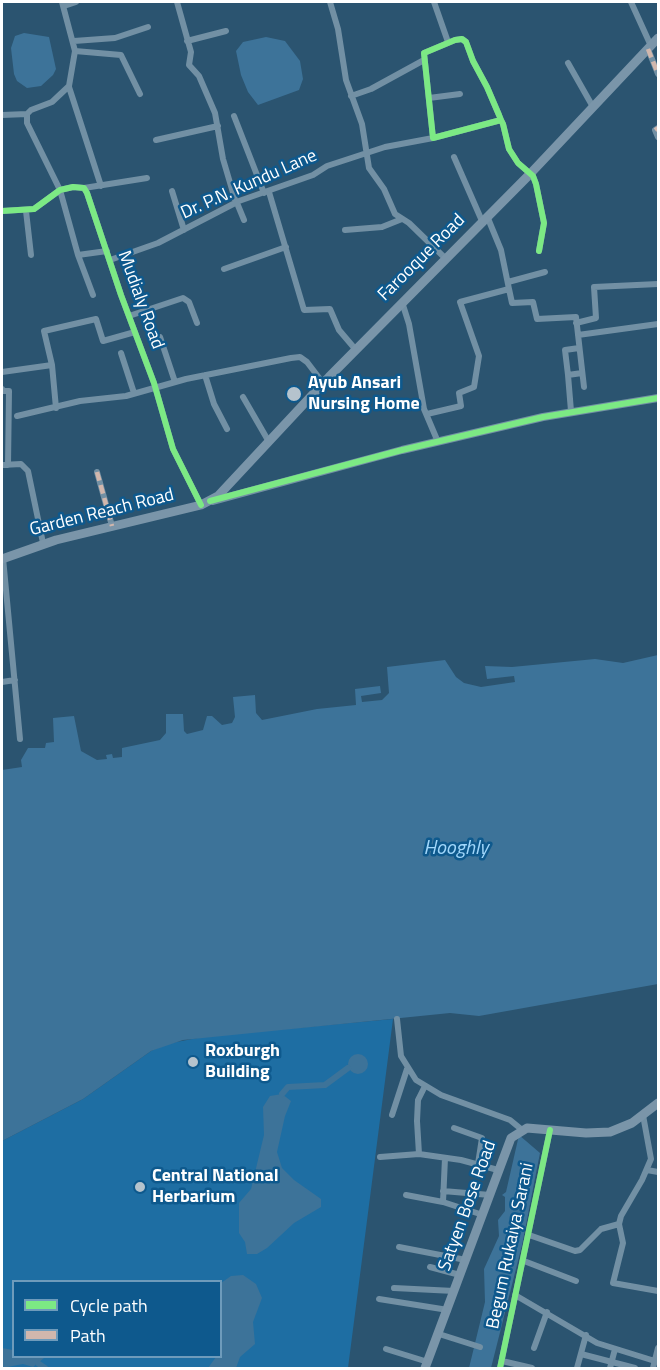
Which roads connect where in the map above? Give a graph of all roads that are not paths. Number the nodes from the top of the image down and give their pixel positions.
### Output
1 (76, 2) edge
2 (177, 2) edge
3 (330, 2) edge
4 (435, 2) edge
5 (631, 2) edge
6 (63, 4) edge
7 (148, 27) dead end
8 (226, 31) dead end
9 (658, 39) edge
10 (74, 41) junction
11 (187, 41) junction
12 (448, 42) junction
13 (649, 47) junction
14 (75, 51) junction
15 (424, 60) junction
16 (568, 63) dead end
17 (658, 74) edge
18 (69, 86) junction
19 (140, 94) dead end
20 (460, 94) dead end
21 (351, 96) junction
22 (429, 98) junction
23 (593, 108) junction
24 (27, 114) junction
25 (2, 115) edge
26 (234, 116) dead end
27 (501, 120) junction
28 (218, 126) junction
29 (658, 128) edge
30 (658, 137) edge
31 (433, 138) junction
32 (156, 140) dead end
33 (368, 153) junction
34 (454, 157) dead end
35 (530, 174) junction
36 (147, 178) dead end
37 (101, 186) junction
38 (84, 188) junction
39 (60, 190) junction
40 (172, 191) dead end
41 (266, 192) junction
42 (236, 203) junction
43 (2, 211) edge
44 (26, 211) junction
45 (402, 219) junction
46 (485, 219) junction
47 (244, 220) dead end
48 (184, 230) junction
49 (345, 230) dead end
50 (285, 247) junction
51 (107, 251) junction
52 (540, 251) dead end
53 (31, 255) dead end
54 (78, 255) junction
55 (445, 258) junction
56 (110, 260) junction
57 (224, 269) dead end
58 (545, 272) dead end
59 (658, 284) edge
60 (509, 285) junction
61 (93, 295) dead end
62 (402, 301) junction
63 (129, 316) junction
64 (197, 323) dead end
65 (576, 323) junction
66 (658, 324) edge
67 (135, 332) junction
68 (578, 336) junction
69 (160, 337) dead end
70 (579, 348) junction
71 (356, 350) junction
72 (121, 353) dead end
73 (52, 365) junction
74 (2, 372) edge
75 (582, 373) junction
76 (205, 375) junction
77 (568, 375) junction
78 (175, 382) junction
79 (323, 384) junction
80 (155, 387) junction
81 (584, 387) dead end
82 (2, 389) edge
83 (134, 393) junction
84 (243, 397) dead end
85 (658, 398) edge
86 (56, 408) junction
87 (571, 411) junction
88 (427, 414) junction
89 (17, 416) dead end
90 (227, 429) dead end
91 (269, 442) junction
92 (438, 442) junction
93 (5, 465) edge
94 (97, 472) dead end
95 (206, 503) junction
96 (112, 526) junction
97 (43, 543) junction
98 (2, 558) edge
99 (15, 680) junction
100 (2, 682) edge
101 (20, 739) dead end
102 (397, 1019) dead end
103 (407, 1070) junction
104 (424, 1086) junction
105 (658, 1103) edge
106 (392, 1115) dead end
107 (643, 1115) junction
108 (454, 1128) dead end
109 (521, 1129) junction
110 (550, 1130) junction
111 (419, 1154) junction
112 (380, 1157) dead end
113 (445, 1158) junction
114 (478, 1164) junction
115 (498, 1170) junction
116 (647, 1170) junction
117 (658, 1172) edge
118 (443, 1191) junction
119 (406, 1195) dead end
120 (490, 1196) junction
121 (443, 1202) junction
122 (483, 1215) junction
123 (619, 1224) junction
124 (529, 1235) junction
125 (399, 1247) dead end
126 (466, 1260) junction
127 (524, 1261) junction
128 (430, 1267) dead end
129 (460, 1275) junction
130 (576, 1281) dead end
131 (394, 1288) dead end
132 (658, 1291) edge
133 (454, 1292) junction
134 (515, 1295) junction
135 (379, 1299) dead end
136 (448, 1310) junction
137 (546, 1312) junction
138 (439, 1334) junction
139 (586, 1335) junction
140 (480, 1347) dead end
141 (534, 1347) dead end
142 (615, 1348) junction
143 (658, 1348) edge
144 (386, 1349) dead end
145 (581, 1354) junction
146 (502, 1361) junction
147 (657, 1361) edge
148 (427, 1365) edge
149 (610, 1366) edge
150 (500, 1368) edge
151 (532, 1368) edge
152 (577, 1368) edge
153 (635, 1368) edge
154 (653, 1368) edge

1 - 6 street
2 - 11 street
3 - 21 street
4 - 12 street
5 - 13 street
6 - 10 street
7 - 10 street
8 - 11 street
9 - 13 main road, Farooque Road
10 - 14 street
11 - 28 street
12 - 15 street
12 - 27 street
13 - 17 street
13 - 23 main road, Farooque Road
14 - 18 street
14 - 19 street
15 - 21 street
15 - 22 street
16 - 23 street
18 - 24 street
18 - 37 street
20 - 22 street
21 - 33 street
22 - 31 street
23 - 35 main road, Farooque Road
24 - 25 street
24 - 39 street
26 - 41 street
27 - 31 street, Dr. P.N. Kundu Lane
27 - 35 street
28 - 32 street
28 - 42 street
29 - 30 street
31 - 33 street, Dr. P.N. Kundu Lane
33 - 41 street, Dr. P.N. Kundu Lane
33 - 45 street
34 - 46 street
35 - 46 main road, Farooque Road
35 - 52 street
36 - 37 street
37 - 38 street
38 - 39 street
38 - 51 street, Mudialy Road
39 - 44 street
39 - 54 street
40 - 48 street
41 - 42 street, Dr. P.N. Kundu Lane
41 - 50 street
42 - 47 street
42 - 48 street, Dr. P.N. Kundu Lane
43 - 44 street
44 - 53 street
45 - 49 street
45 - 55 street
46 - 55 main road, Farooque Road
46 - 60 street
48 - 56 street, Dr. P.N. Kundu Lane
50 - 57 street
50 - 71 street
51 - 54 street
51 - 56 street, Mudialy Road
54 - 61 street
55 - 62 main road, Farooque Road
56 - 63 street, Mudialy Road
58 - 60 street
59 - 65 street
60 - 65 street
60 - 88 street
62 - 71 main road, Farooque Road
62 - 88 street
63 - 64 street
63 - 67 street, Mudialy Road
65 - 68 street
66 - 68 street
67 - 73 street
67 - 80 street, Mudialy Road
68 - 70 street
69 - 78 street
70 - 75 street
70 - 77 street
71 - 79 main road, Farooque Road
72 - 83 street
73 - 74 street
73 - 86 street
75 - 77 street
75 - 81 street
76 - 78 street
76 - 79 street
76 - 90 street
77 - 87 street
78 - 80 street
79 - 91 main road, Farooque Road
80 - 83 street
80 - 95 street, Mudialy Road
82 - 93 street
83 - 86 street
84 - 91 street
85 - 87 street
86 - 89 street
87 - 92 street
88 - 92 street
91 - 95 main road, Farooque Road
92 - 95 street
93 - 97 street
94 - 96 street
95 - 96 main road, Garden Reach Road
96 - 97 main road, Garden Reach Road
97 - 98 main road, Garden Reach Road
98 - 99 street
99 - 100 street
99 - 101 street
102 - 103 street
103 - 104 street
103 - 106 street
104 - 109 street
104 - 111 street
105 - 107 main road, Satyen Bose Road
107 - 110 main road, Satyen Bose Road
107 - 116 street
108 - 114 street
109 - 110 main road, Satyen Bose Road
109 - 115 main road, Satyen Bose Road
110 - 124 street, Begum Rukaiya Sarani
111 - 112 street
111 - 113 street
113 - 114 street
113 - 118 street
114 - 115 street
115 - 120 main road, Satyen Bose Road
116 - 117 street
116 - 123 street
118 - 120 street
118 - 121 street
119 - 121 street
120 - 122 main road, Satyen Bose Road
121 - 122 street
122 - 126 main road, Satyen Bose Road
123 - 124 street
123 - 132 street
124 - 127 street, Begum Rukaiya Sarani
125 - 126 street
126 - 129 main road, Satyen Bose Road
127 - 130 street
127 - 134 street, Begum Rukaiya Sarani
128 - 129 street
129 - 133 main road, Satyen Bose Road
131 - 133 street
133 - 136 main road, Satyen Bose Road
134 - 137 street
134 - 146 street, Begum Rukaiya Sarani
135 - 136 street
136 - 138 main road, Satyen Bose Road
137 - 139 street
137 - 141 street
138 - 140 street
138 - 148 main road, Satyen Bose Road
139 - 142 street
139 - 145 street
142 - 147 street
142 - 149 street
143 - 147 street
144 - 148 street
145 - 149 street
145 - 152 street
146 - 150 street, Begum Rukaiya Sarani
146 - 151 street
147 - 154 street
149 - 153 street

